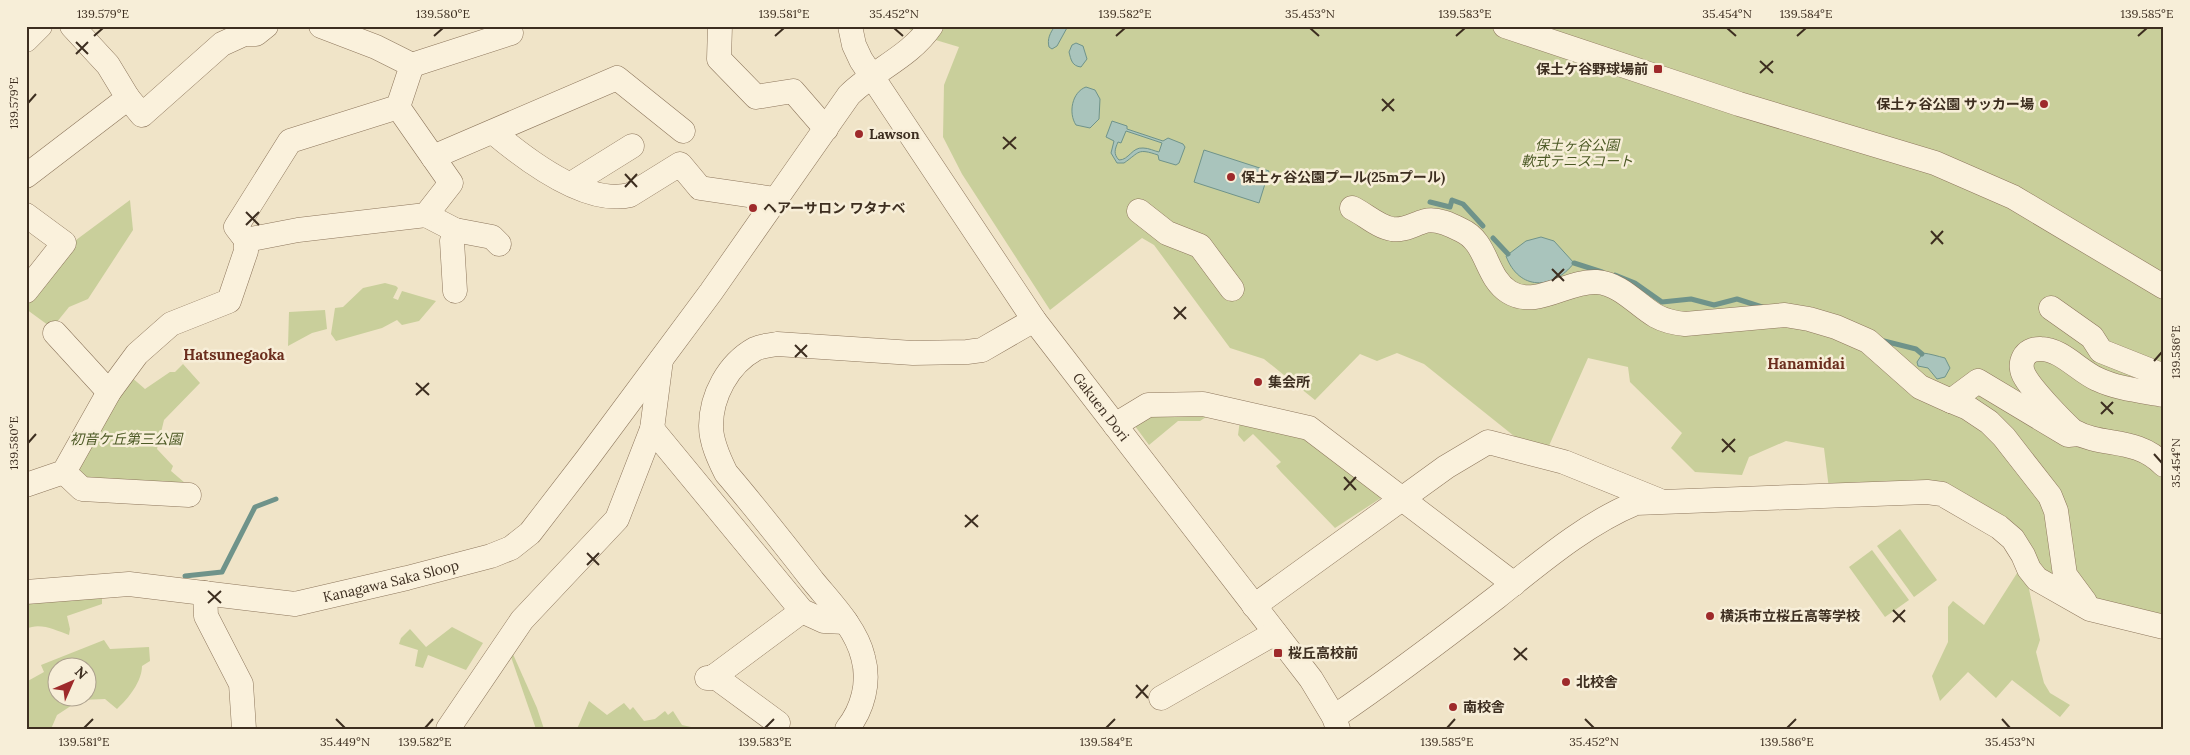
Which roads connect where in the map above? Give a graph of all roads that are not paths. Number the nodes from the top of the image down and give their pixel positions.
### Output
1 (40, 26) edge
2 (72, 26) edge
3 (266, 26) edge
4 (321, 26) edge
5 (507, 26) edge
6 (720, 26) edge
7 (850, 26) edge
8 (931, 26) edge
9 (1505, 26) edge
10 (349, 32) edge
11 (26, 40) edge
12 (412, 65) junction
13 (872, 77) junction
14 (128, 98) junction
15 (398, 107) junction
16 (826, 129) junction
17 (683, 131) dead end
18 (493, 132) junction
19 (632, 146) dead end
20 (433, 156) junction
21 (26, 176) edge
22 (571, 184) junction
23 (775, 199) junction
24 (1352, 208) dead end
25 (1139, 211) dead end
26 (26, 215) edge
27 (426, 216) junction
28 (455, 230) junction
29 (246, 240) junction
30 (499, 244) dead end
31 (2164, 287) edge
32 (1232, 289) dead end
33 (26, 291) edge
34 (455, 291) dead end
35 (2052, 308) dead end
36 (1034, 320) junction
37 (55, 333) dead end
38 (662, 359) junction
39 (2164, 376) edge
40 (109, 392) junction
41 (2164, 395) edge
42 (1951, 401) junction
43 (1114, 425) junction
44 (652, 429) junction
45 (2078, 434) junction
46 (2164, 465) edge
47 (64, 472) junction
48 (26, 485) edge
49 (189, 494) dead end
50 (1402, 498) junction
51 (1661, 501) junction
52 (1514, 584) junction
53 (26, 592) edge
54 (205, 593) junction
55 (1254, 606) junction
56 (2090, 609) junction
57 (802, 611) junction
58 (846, 622) junction
59 (2164, 627) edge
60 (1275, 633) junction
61 (1161, 698) dead end
62 (778, 723) dead end
63 (1336, 723) edge
64 (244, 729) edge
65 (448, 729) edge
66 (847, 729) edge

1 - 11 street
2 - 14 street
3 - 14 street
4 - 10 street
5 - 12 street
6 - 16 street
7 - 13 street, Gakuen Dori
8 - 13 street, Kanagawa Saka Sloop
9 - 31 street
10 - 12 street
12 - 15 street
13 - 16 street, Kanagawa Saka Sloop
13 - 36 street, Gakuen Dori
14 - 21 street
15 - 20 street
15 - 29 street
16 - 23 street, Kanagawa Saka Sloop
17 - 18 street
18 - 20 street
18 - 22 street
19 - 22 street
20 - 27 street
22 - 23 street
23 - 38 street, Kanagawa Saka Sloop
24 - 42 street
25 - 32 street
26 - 33 street
27 - 28 street
27 - 29 street
28 - 30 street
28 - 34 street
29 - 40 street
35 - 39 street
36 - 43 street, Gakuen Dori
36 - 58 street
37 - 40 street
38 - 44 street
38 - 54 street, Kanagawa Saka Sloop
40 - 47 street
41 - 45 street
42 - 45 street
42 - 56 street
43 - 50 street
43 - 55 street, Gakuen Dori
44 - 57 street
44 - 65 street
45 - 46 street
47 - 48 street
47 - 49 street
50 - 51 street
50 - 52 street
50 - 55 street
51 - 52 street
51 - 56 street
52 - 63 street
53 - 54 street, Kanagawa Saka Sloop
54 - 64 street
55 - 60 street, Gakuen Dori
56 - 59 street
57 - 58 street
57 - 62 street
58 - 66 street
60 - 61 street
60 - 63 street, Gakuen Dori

